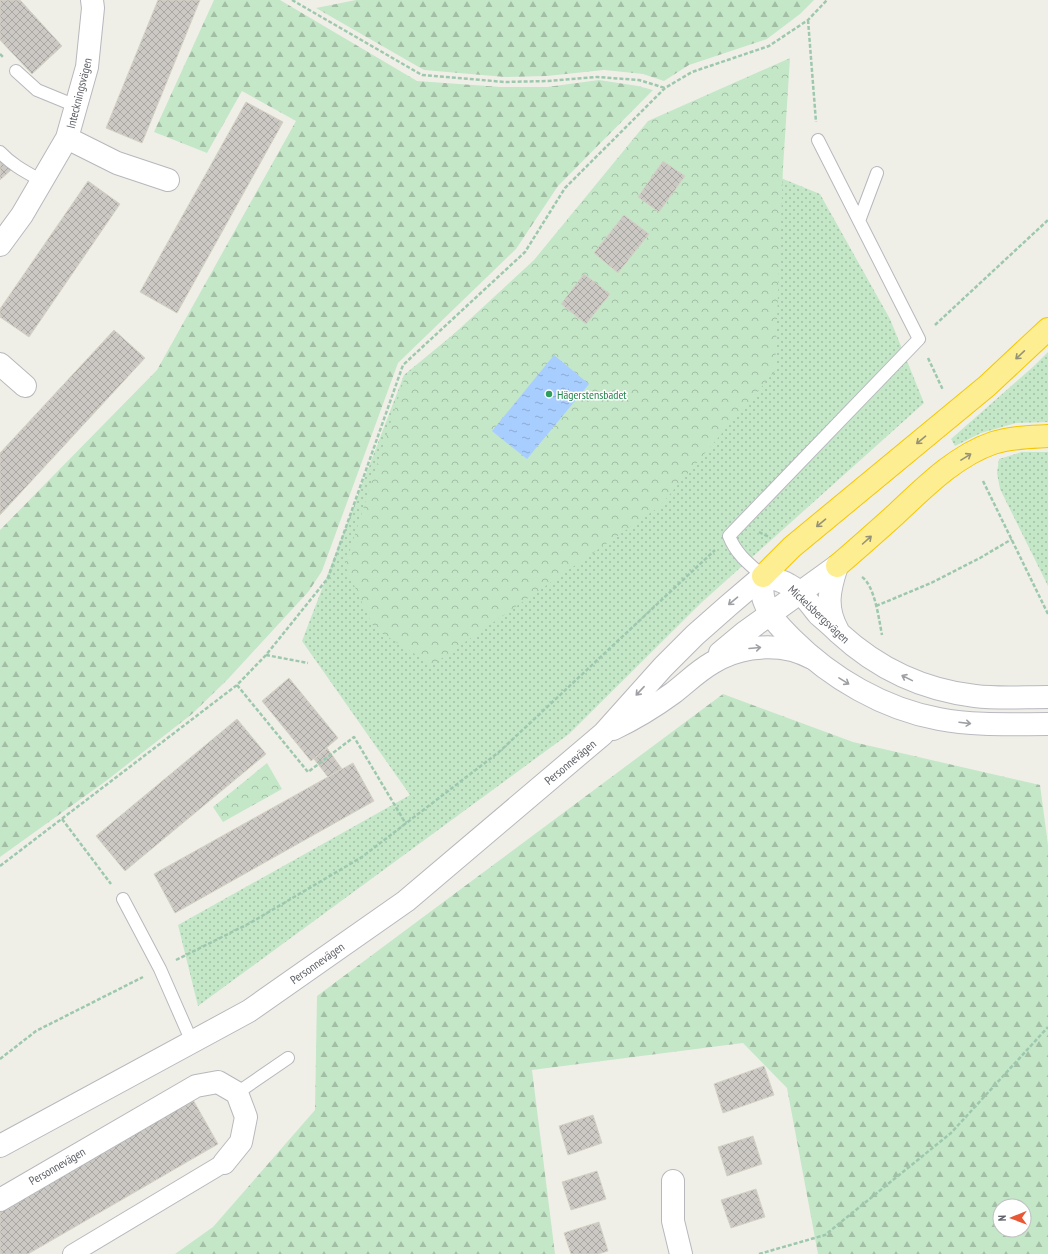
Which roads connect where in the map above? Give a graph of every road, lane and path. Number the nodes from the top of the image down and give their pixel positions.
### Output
1 (92, 0) edge
2 (292, 0) edge
3 (827, 0) edge
4 (808, 20) junction
5 (16, 72) dead end
6 (665, 88) junction
7 (76, 106) junction
8 (67, 138) junction
9 (818, 140) joint
10 (0, 152) edge
11 (877, 172) dead end
12 (168, 180) dead end
13 (42, 181) junction
14 (1048, 220) edge
15 (859, 221) junction
16 (0, 245) edge
17 (1048, 329) edge
18 (920, 339) junction
19 (0, 364) edge
20 (25, 386) dead end
21 (943, 390) dead end
22 (1048, 436) edge
23 (983, 480) dead end
24 (729, 536) junction
25 (1012, 539) junction
26 (837, 566) junction
27 (764, 576) junction
28 (800, 593) junction
29 (876, 606) dead end
30 (770, 614) junction
31 (1048, 614) edge
32 (839, 634) junction
33 (266, 655) junction
34 (812, 658) junction
35 (308, 663) dead end
36 (696, 676) junction
37 (237, 685) junction
38 (1043, 697) edge
39 (1043, 724) edge
40 (603, 734) junction
41 (62, 819) junction
42 (406, 824) junction
43 (0, 866) edge
44 (123, 899) joint
45 (160, 969) junction
46 (1048, 1028) edge
47 (192, 1042) junction
48 (288, 1058) dead end
49 (0, 1059) edge
50 (237, 1092) junction
51 (0, 1146) edge
52 (224, 1163) joint
53 (673, 1181) dead end
54 (0, 1200) edge
55 (72, 1254) edge
56 (681, 1254) edge
57 (758, 1254) edge

1 - 7 street, Inteckningsvägen
2 - 6 path
3 - 4 path
4 - 6 path
4 - 9 path
5 - 7 lane
6 - 33 path
7 - 8 street, Inteckningsvägen
8 - 12 street, Inteckningsvägen
8 - 13 street, Inteckningsvägen
9 - 15 lane
10 - 13 lane
11 - 15 lane
13 - 16 street, Inteckningsvägen
14 - 18 path
15 - 18 lane
17 -> 27 highway
18 - 21 path
18 - 24 lane
19 - 20 street
26 -> 22 highway
23 - 25 path
24 - 27 lane
24 - 42 path
25 - 29 path
25 - 31 path
26 - 28 street, Personnevägen
26 - 32 street
27 - 28 street, Mickelsbergsvägen
27 - 30 street
27 -> 40 street, Personnevägen
28 - 30 street, Personnevägen
28 - 32 street, Mickelsbergsvägen
30 - 34 street
30 - 36 street, Personnevägen
38 -> 32 street, Mickelsbergsvägen
33 - 35 path
33 - 37 path
36 -> 34 street, Personnevägen
34 -> 39 street
36 - 40 street, Personnevägen
37 - 41 path
37 - 42 path
40 - 47 street, Personnevägen
41 - 43 path
41 - 44 path
42 - 45 path
44 - 45 lane
45 - 47 lane
45 - 49 path
46 - 57 path
47 - 51 street, Personnevägen
48 - 50 lane
50 - 52 street
50 - 54 street, Personnevägen
52 - 55 street
53 - 56 street

